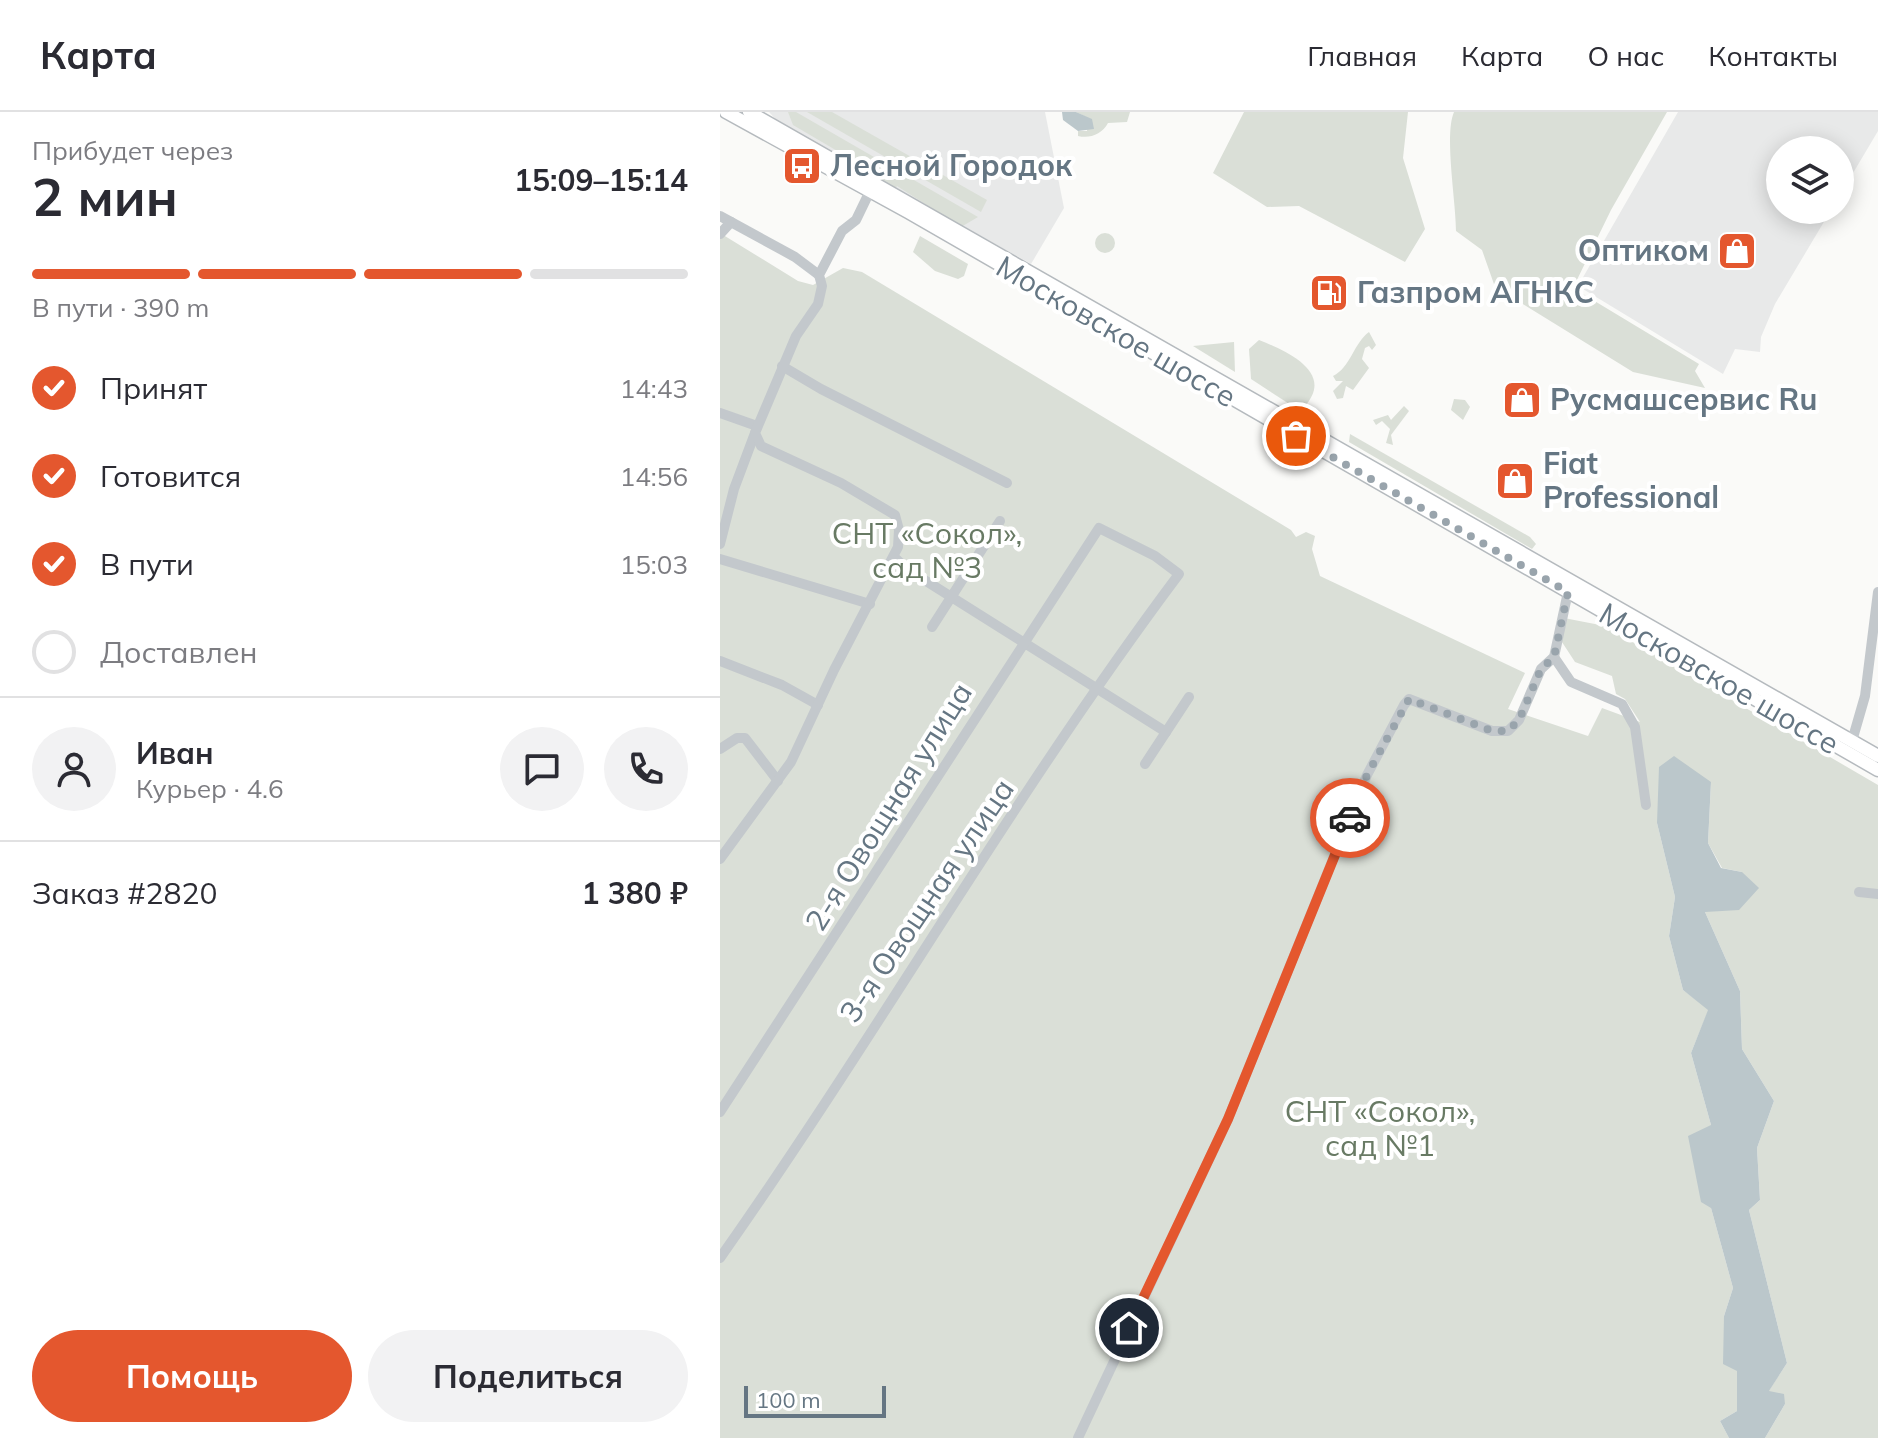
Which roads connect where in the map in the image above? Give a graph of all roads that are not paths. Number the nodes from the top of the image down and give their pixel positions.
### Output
1 (726, 112) edge
2 (755, 117) edge
3 (870, 191) junction
4 (720, 216) edge
5 (731, 222) junction
6 (720, 234) edge
7 (989, 253) junction
8 (819, 275) junction
9 (782, 366) junction
10 (720, 413) edge
11 (756, 430) junction
12 (1007, 483) dead end
13 (725, 511) edge
14 (1000, 521) dead end
15 (1099, 528) joint
16 (720, 544) edge
17 (895, 558) junction
18 (720, 559) edge
19 (1568, 592) junction
20 (1878, 592) edge
21 (951, 597) junction
22 (870, 604) junction
23 (932, 627) dead end
24 (1023, 642) junction
25 (1554, 657) junction
26 (720, 661) edge
27 (1095, 690) junction
28 (1189, 697) dead end
29 (818, 705) junction
30 (1166, 732) junction
31 (1849, 746) junction
32 (720, 749) edge
33 (1878, 756) edge
34 (1145, 764) dead end
35 (1878, 770) edge
36 (778, 781) junction
37 (1646, 805) dead end
38 (720, 859) edge
39 (1859, 892) dead end
40 (1878, 894) edge
41 (720, 1112) edge
42 (720, 1258) edge
43 (1078, 1438) edge

1 - 2 main road, Московское шоссе
2 - 3 main road, Московское шоссе
2 - 7 main road, Московское шоссе
3 - 7 main road, Московское шоссе
3 - 8 street
4 - 5 street
5 - 6 street
5 - 8 street
7 - 19 main road, Московское шоссе
7 - 31 main road, Московское шоссе
8 - 9 street
9 - 11 street
9 - 12 street
10 - 11 street
11 - 13 street
11 - 17 street
13 - 16 street
14 - 21 street
15 - 24 street, 2-я Овощная улица
15 - 27 street, 3-я Овощная улица
17 - 21 street
17 - 22 street
18 - 22 street
19 - 25 street
19 - 31 main road, Московское шоссе
20 - 31 street
21 - 23 street
21 - 24 street
22 - 29 street
24 - 27 street
24 - 41 street, 2-я Овощная улица
25 - 37 street
25 - 43 street
26 - 29 street
27 - 30 street
27 - 42 street, 3-я Овощная улица
28 - 30 street
29 - 36 street
30 - 34 street
31 - 33 main road, Московское шоссе
31 - 35 main road, Московское шоссе
32 - 36 street
36 - 38 street
39 - 40 street

